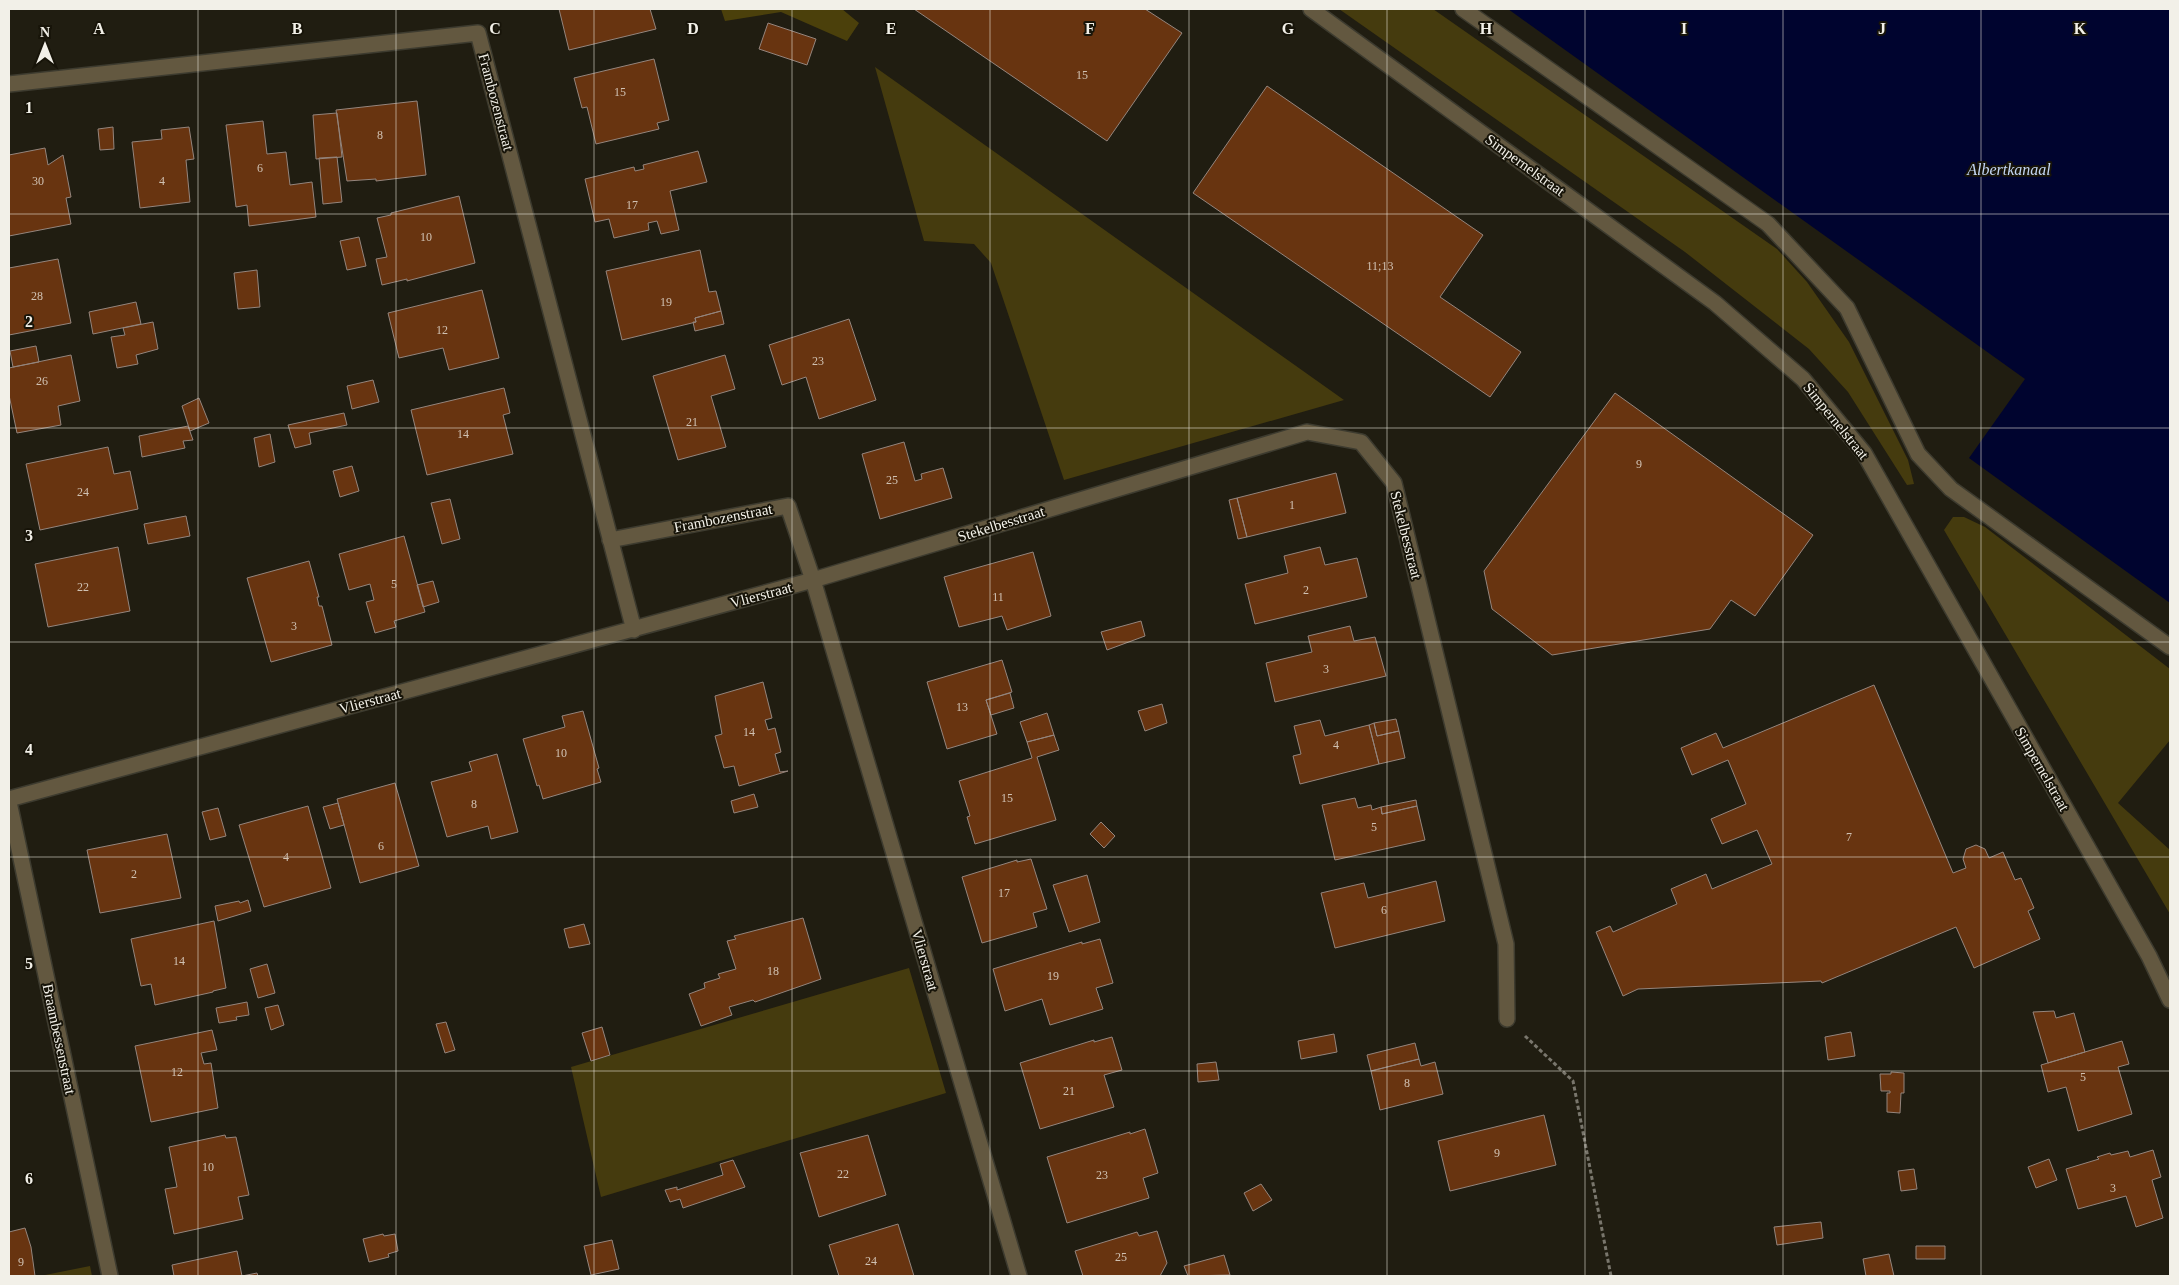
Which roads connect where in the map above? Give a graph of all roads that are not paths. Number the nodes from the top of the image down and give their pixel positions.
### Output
1 (1312, 9) edge
2 (1463, 9) edge
3 (9, 84) edge
4 (610, 540) junction
5 (813, 580) junction
6 (634, 630) junction
7 (2170, 647) edge
8 (9, 800) edge
9 (2170, 1000) edge
10 (1507, 1019) road end
11 (110, 1276) edge
12 (1019, 1276) edge

1 - 9 street, Simpernelstraat
2 - 7 street
3 - 4 street, Frambozenstraat
4 - 5 street, Frambozenstraat
4 - 6 street, Frambozenstraat
5 - 6 street, Vlierstraat
5 - 10 street, Stekelbesstraat
5 - 12 street, Vlierstraat
6 - 8 street, Vlierstraat
8 - 11 street, Braambessenstraat

